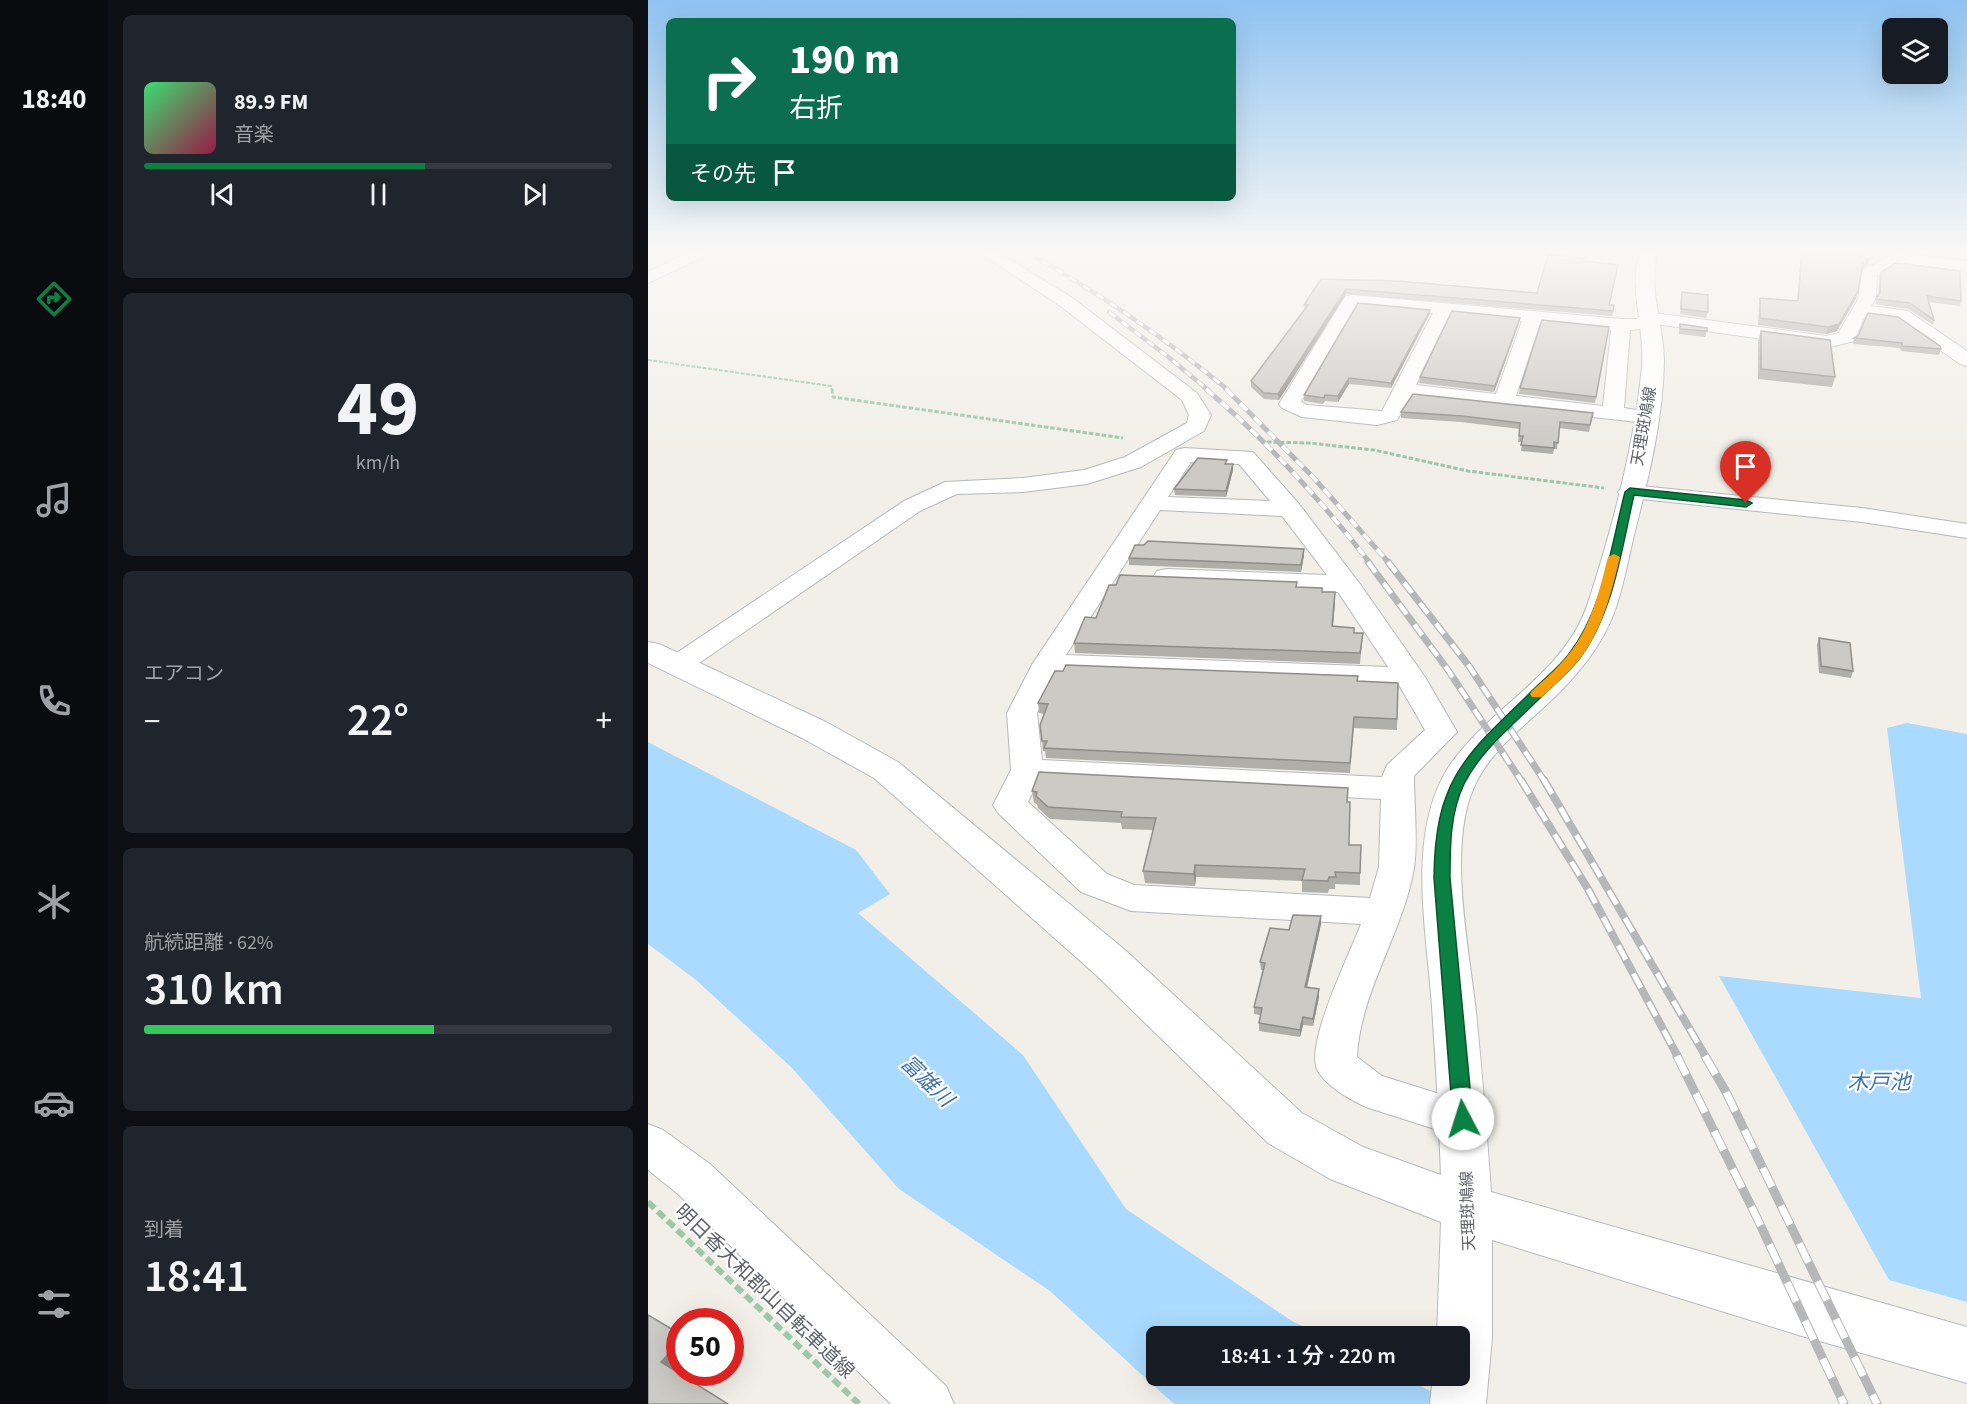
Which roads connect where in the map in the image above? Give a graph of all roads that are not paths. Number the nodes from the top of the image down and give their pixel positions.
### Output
1 (1088, 319) edge
2 (1341, 319) edge
3 (1439, 319) edge
4 (1532, 319) edge
5 (1577, 319) edge
6 (1639, 319) edge
7 (1855, 319) edge
8 (1907, 319) edge
9 (1638, 322) junction
10 (1967, 360) edge
11 (1404, 390) junction
12 (1504, 401) junction
13 (1613, 413) junction
14 (1647, 417) junction
15 (1630, 492) junction
16 (1153, 503) junction
17 (1291, 509) junction
18 (1967, 531) edge
19 (1125, 575) junction
20 (1344, 584) junction
21 (664, 658) edge
22 (1047, 663) junction
23 (1410, 677) junction
24 (1027, 770) junction
25 (1397, 789) junction
26 (1383, 912) junction
27 (1463, 1119) junction
28 (648, 1144) edge
29 (1468, 1209) junction
30 (1967, 1355) edge
31 (928, 1404) edge
32 (1458, 1404) edge

1 - 21 street
2 - 11 street
3 - 11 street
4 - 12 street
5 - 9 street
6 - 9 main road, 天理斑鳩線
7 - 9 street
8 - 10 street
9 - 13 street
9 - 14 main road, 天理斑鳩線
11 - 12 street
12 - 13 street
13 - 14 street
14 - 15 main road, 天理斑鳩線
15 - 18 street
15 - 27 main road, 天理斑鳩線
16 - 17 street
16 - 17 street
16 - 19 street
17 - 20 street
19 - 20 street
19 - 22 street
20 - 23 street
21 - 29 main road
22 - 23 street
22 - 24 street
23 - 25 street
24 - 25 street
24 - 26 street
25 - 26 street
26 - 27 street
27 - 29 main road, 天理斑鳩線
28 - 31 street
29 - 30 main road
29 - 32 main road, 天理斑鳩線

